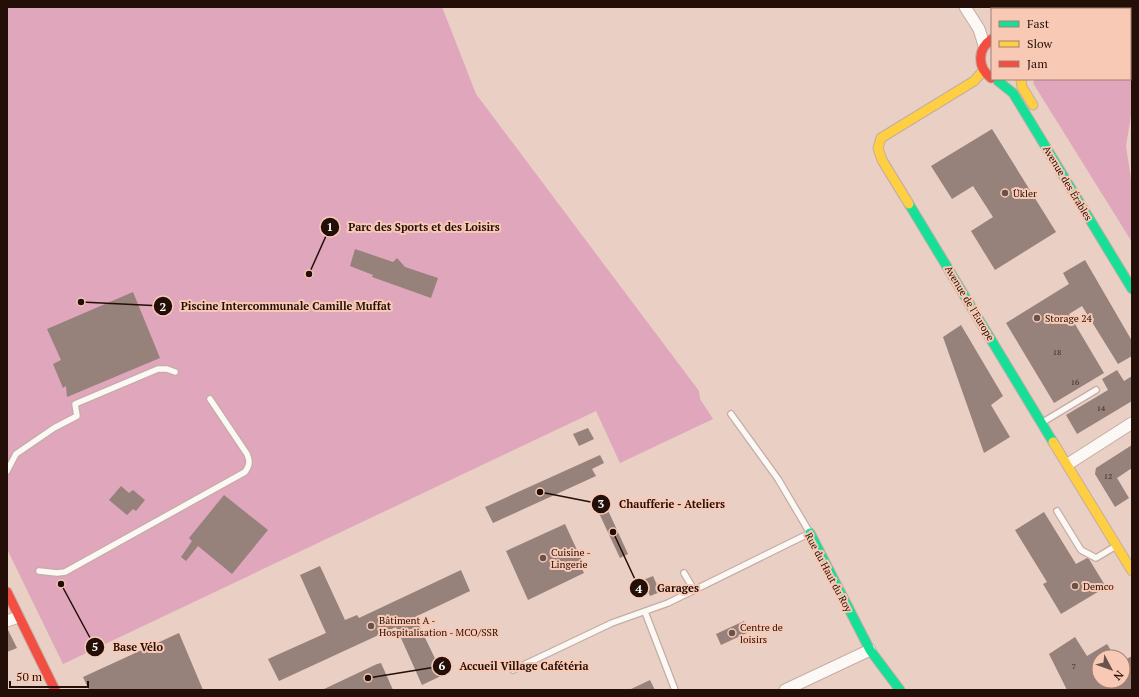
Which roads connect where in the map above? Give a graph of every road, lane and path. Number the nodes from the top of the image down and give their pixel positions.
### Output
1 (965, 7) edge
2 (988, 42) edge
3 (983, 71) junction
4 (991, 78) edge
5 (994, 80) edge
6 (1021, 80) edge
7 (1039, 115) dead end
8 (1132, 289) edge
9 (175, 372) dead end
10 (1096, 390) dead end
11 (210, 399) dead end
12 (731, 414) dead end
13 (1042, 422) junction
14 (1132, 423) edge
15 (1068, 464) junction
16 (7, 471) edge
17 (1057, 511) dead end
18 (810, 533) junction
19 (1116, 546) junction
20 (39, 571) dead end
21 (1132, 572) edge
22 (684, 573) dead end
23 (694, 590) junction
24 (7, 592) edge
25 (645, 612) junction
26 (18, 617) junction
27 (7, 621) edge
28 (870, 650) junction
29 (514, 670) dead end
30 (55, 690) edge
31 (675, 690) edge
32 (786, 690) edge
33 (900, 690) edge

1 - 2 street
2 - 3 street
3 - 4 street, Avenue des Érables
3 - 13 street, Avenue de l'Europe
5 - 8 street, Avenue des Érables
6 - 7 street
9 - 16 lane
10 - 13 lane
11 - 20 lane
12 - 18 lane, Rue du Haut du Roy
13 - 15 street, Avenue de l'Europe
14 - 15 street
15 - 19 street, Avenue de l'Europe
17 - 19 lane
18 - 23 lane
18 - 28 street, Rue du Haut du Roy
19 - 21 street, Avenue de l'Europe
22 - 23 lane
23 - 25 lane
24 - 26 street
25 - 29 lane
25 - 31 lane
26 - 27 street
26 - 30 street
28 - 32 street
28 - 33 street, Rue du Haut du Roy

